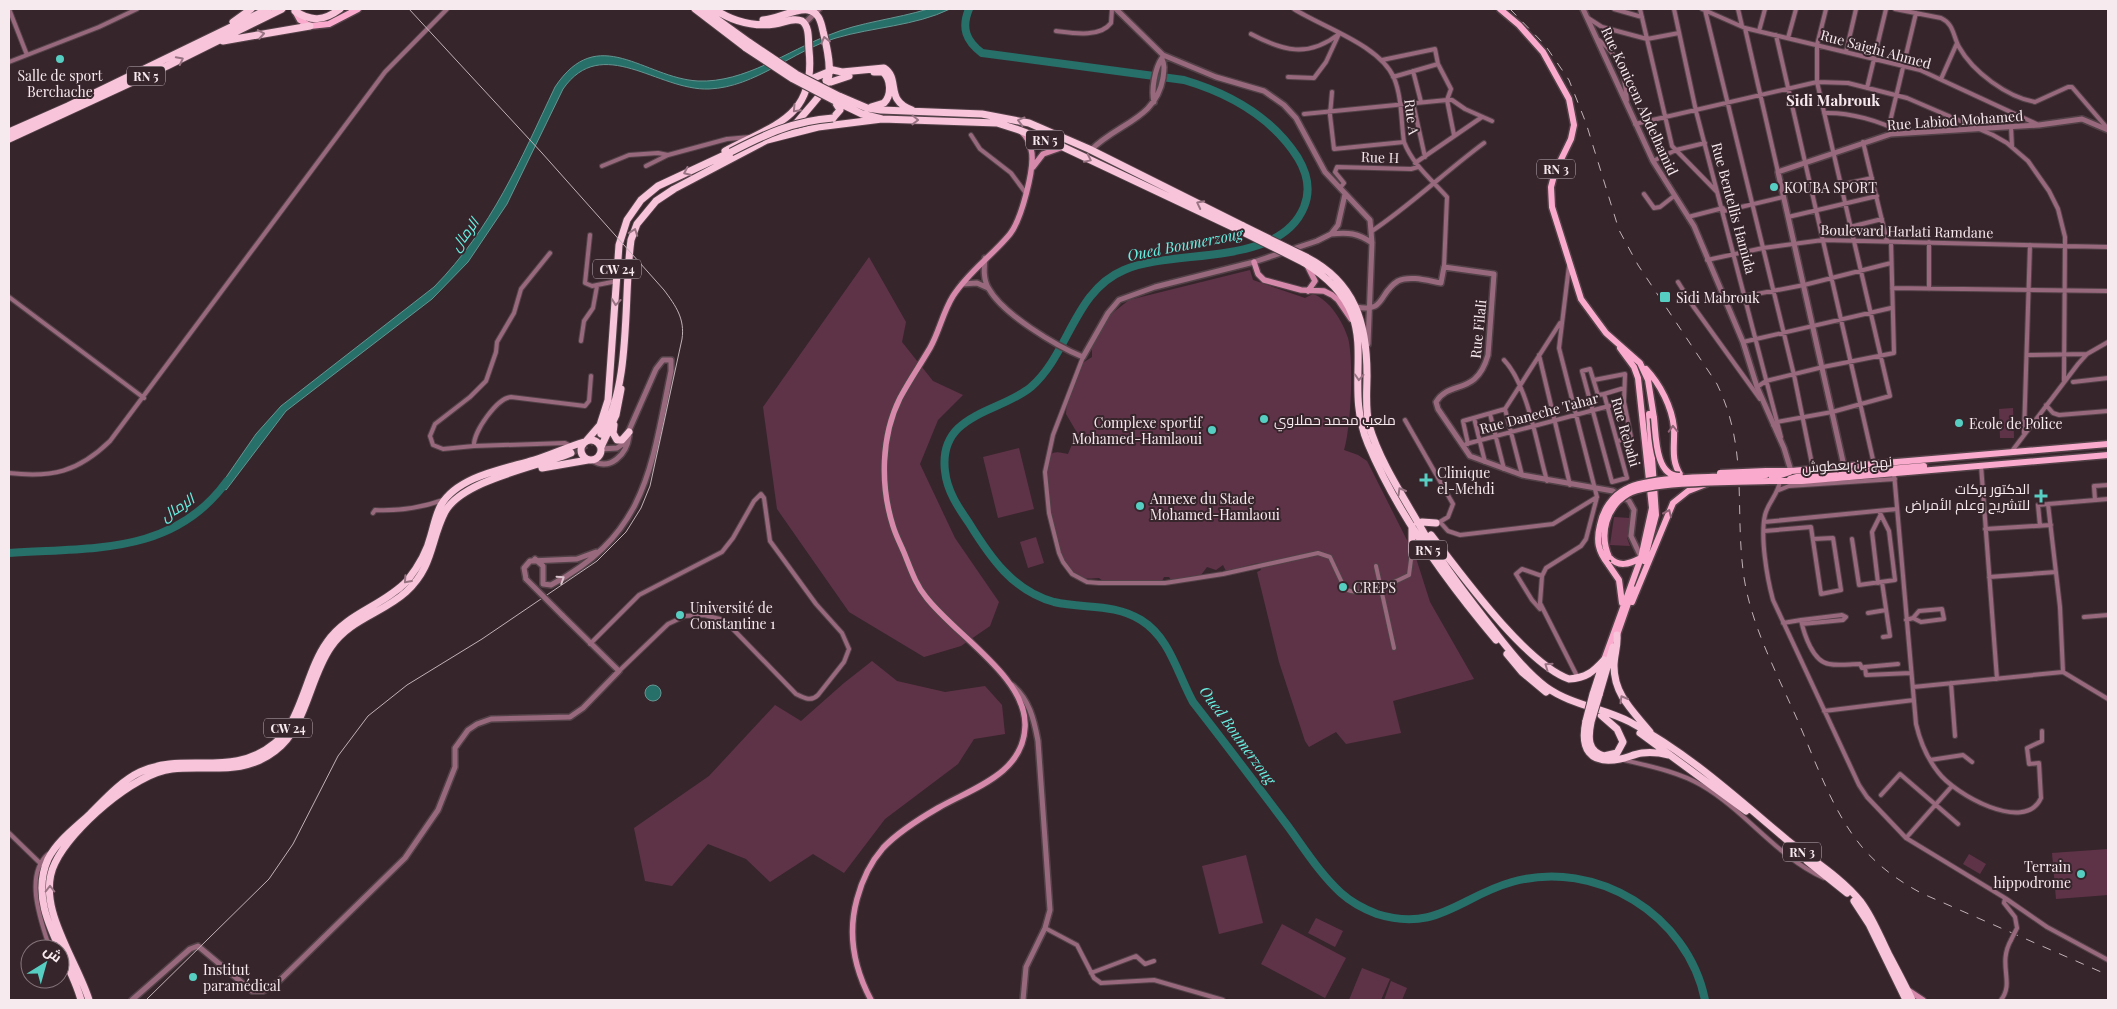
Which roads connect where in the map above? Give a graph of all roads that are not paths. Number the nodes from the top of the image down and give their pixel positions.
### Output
1 (10, 9) edge
2 (137, 9) edge
3 (250, 9) edge
4 (268, 9) edge
5 (282, 9) edge
6 (340, 9) edge
7 (358, 9) edge
8 (447, 9) edge
9 (695, 9) edge
10 (703, 9) edge
11 (716, 9) edge
12 (1114, 9) edge
13 (1294, 9) edge
14 (1500, 9) edge
15 (1583, 9) edge
16 (1614, 9) edge
17 (1640, 9) edge
18 (1674, 9) edge
19 (1703, 9) edge
20 (1738, 9) edge
21 (1765, 9) edge
22 (1796, 9) edge
23 (1826, 9) edge
24 (1856, 9) edge
25 (1886, 9) edge
26 (1895, 9) edge
27 (295, 10) edge
28 (1907, 10) edge
29 (817, 11) edge
30 (1916, 13) junction
31 (1642, 17) junction
32 (1588, 18) junction
33 (750, 24) junction
34 (310, 26) junction
35 (806, 26) junction
36 (1744, 27) junction
37 (1056, 31) dead end
38 (1759, 31) junction
39 (220, 32) junction
40 (1679, 33) junction
41 (1251, 34) dead end
42 (1340, 34) junction
43 (1776, 35) junction
44 (1788, 38) junction
45 (1647, 39) junction
46 (1598, 40) junction
47 (213, 43) junction
48 (746, 43) junction
49 (1958, 43) junction
50 (1817, 45) junction
51 (1846, 52) junction
52 (27, 55) junction
53 (1163, 57) junction
54 (1874, 59) junction
55 (1382, 60) junction
56 (9, 62) edge
57 (811, 64) junction
58 (1438, 64) junction
59 (1904, 66) junction
60 (830, 71) junction
61 (1413, 71) junction
62 (820, 76) junction
63 (1288, 77) dead end
64 (1394, 77) junction
65 (1941, 79) junction
66 (809, 80) junction
67 (828, 82) junction
68 (1817, 82) junction
69 (1867, 88) junction
70 (1789, 89) junction
71 (806, 91) junction
72 (1332, 92) dead end
73 (1897, 95) junction
74 (1761, 96) junction
75 (819, 97) junction
76 (837, 99) junction
77 (1447, 100) junction
78 (1154, 102) junction
79 (1421, 102) junction
80 (1413, 103) junction
81 (1729, 103) junction
82 (1399, 104) junction
83 (1627, 105) junction
84 (867, 108) junction
85 (1696, 111) junction
86 (917, 112) junction
87 (1330, 112) junction
88 (1824, 113) junction
89 (1304, 114) dead end
90 (1482, 117) junction
91 (1666, 118) junction
92 (882, 119) junction
93 (1492, 121) dead end
94 (1636, 124) junction
95 (2039, 125) junction
96 (1889, 126) junction
97 (2011, 127) junction
98 (1978, 129) junction
99 (1019, 130) junction
100 (2108, 130) edge
101 (9, 132) edge
102 (1903, 133) junction
103 (787, 134) junction
104 (971, 135) dead end
105 (1454, 135) junction
106 (752, 136) junction
107 (9, 139) edge
108 (1404, 142) junction
109 (1863, 142) junction
110 (1484, 143) dead end
111 (1705, 143) junction
112 (1063, 146) junction
113 (2012, 147) junction
114 (1091, 150) junction
115 (1676, 150) junction
116 (1833, 153) junction
117 (645, 154) junction
118 (668, 155) junction
119 (1425, 157) junction
120 (1653, 161) junction
121 (1806, 162) junction
122 (704, 164) junction
123 (1417, 165) junction
124 (602, 166) dead end
125 (1778, 172) junction
126 (1030, 176) junction
127 (1872, 178) junction
128 (1436, 183) junction
129 (1840, 185) junction
130 (1340, 188) junction
131 (1025, 192) junction
132 (1718, 192) junction
133 (1345, 194) junction
134 (1644, 194) dead end
135 (1674, 196) junction
136 (1877, 196) junction
137 (1783, 197) junction
138 (1752, 204) junction
139 (1845, 205) junction
140 (1723, 210) junction
141 (1816, 212) junction
142 (1688, 217) junction
143 (1788, 217) junction
144 (1882, 219) junction
145 (1850, 227) junction
146 (1242, 229) junction
147 (1372, 231) junction
148 (1331, 234) junction
149 (590, 235) dead end
150 (1823, 240) junction
151 (1853, 241) junction
152 (1793, 242) junction
153 (1889, 242) junction
154 (1929, 242) junction
155 (1372, 243) junction
156 (2030, 245) junction
157 (2066, 246) junction
158 (1763, 248) junction
159 (2108, 248) edge
160 (550, 253) dead end
161 (1734, 253) junction
162 (985, 258) junction
163 (1707, 260) junction
164 (1305, 261) junction
165 (1570, 261) junction
166 (1254, 262) junction
167 (1891, 263) junction
168 (1444, 267) junction
169 (1860, 270) junction
170 (1832, 277) junction
171 (617, 281) junction
172 (1678, 282) dead end
173 (962, 284) junction
174 (1804, 285) junction
175 (597, 286) junction
176 (988, 288) junction
177 (1892, 288) junction
178 (1929, 288) junction
179 (2029, 290) junction
180 (2065, 290) junction
181 (1308, 291) junction
182 (1774, 291) junction
183 (2108, 291) edge
184 (1746, 296) junction
185 (9, 297) edge
186 (1725, 300) junction
187 (1356, 307) junction
188 (1891, 308) junction
189 (1369, 310) junction
190 (1871, 313) junction
191 (1842, 319) junction
192 (1561, 321) junction
193 (1814, 326) junction
194 (1356, 327) junction
195 (1784, 333) junction
196 (1756, 340) junction
197 (582, 341) dead end
198 (1615, 341) junction
199 (1743, 342) junction
200 (2108, 342) edge
201 (1880, 354) junction
202 (2064, 354) junction
203 (2087, 354) junction
204 (1539, 355) junction
205 (2027, 355) junction
206 (1083, 357) junction
207 (1367, 360) junction
208 (1504, 360) dead end
209 (1852, 360) junction
210 (1640, 363) junction
211 (1822, 367) junction
212 (620, 373) junction
213 (1794, 375) junction
214 (591, 376) dead end
215 (2108, 378) edge
216 (1594, 380) junction
217 (1766, 381) junction
218 (2064, 381) junction
219 (2073, 382) dead end
220 (1521, 384) junction
221 (1757, 386) junction
222 (1624, 388) junction
223 (1604, 394) junction
224 (144, 398) junction
225 (1624, 402) junction
226 (1862, 404) junction
227 (1765, 405) junction
228 (2046, 405) junction
229 (1607, 407) junction
230 (1505, 410) junction
231 (1592, 411) junction
232 (2108, 411) edge
233 (1832, 412) junction
234 (1490, 414) junction
235 (616, 415) junction
236 (1577, 416) junction
237 (1802, 417) junction
238 (1474, 418) junction
239 (1405, 420) dead end
240 (1554, 422) junction
241 (1775, 423) junction
242 (1532, 428) junction
243 (629, 432) junction
244 (1511, 433) junction
245 (2024, 433) junction
246 (600, 434) tunnel mouth
247 (1497, 437) junction
248 (585, 441) junction
249 (1480, 441) junction
250 (1618, 441) junction
251 (1468, 444) junction
252 (2108, 444) edge
253 (1461, 445) junction
254 (474, 446) junction
255 (601, 448) junction
256 (571, 450) junction
257 (2108, 450) edge
258 (2011, 452) junction
259 (2108, 456) edge
260 (590, 460) junction
261 (1485, 462) junction
262 (1874, 464) junction
263 (1981, 465) junction
264 (1844, 466) junction
265 (1504, 469) junction
266 (1815, 469) junction
267 (1791, 471) junction
268 (9, 473) edge
269 (1522, 475) junction
270 (1681, 476) junction
271 (1767, 476) junction
272 (1895, 476) junction
273 (1780, 480) junction
274 (1789, 480) junction
275 (1547, 481) junction
276 (1706, 484) junction
277 (1570, 485) junction
278 (2108, 485) edge
279 (470, 489) junction
280 (1596, 489) junction
281 (1779, 490) junction
282 (1597, 496) junction
283 (2108, 499) edge
284 (446, 500) junction
285 (2095, 500) junction
286 (2048, 504) junction
287 (1412, 509) junction
288 (1897, 509) junction
289 (373, 513) dead end
290 (1880, 514) junction
291 (1422, 522) junction
292 (1764, 522) junction
293 (1438, 523) junction
294 (2051, 525) junction
295 (1412, 526) junction
296 (2040, 526) junction
297 (1764, 530) junction
298 (1985, 530) junction
299 (1429, 532) junction
300 (1646, 538) junction
301 (1813, 539) junction
302 (1852, 539) dead end
303 (1634, 541) junction
304 (602, 550) junction
305 (1412, 552) junction
306 (1641, 558) junction
307 (536, 559) junction
308 (1435, 559) junction
309 (1608, 560) junction
310 (1376, 566) dead end
311 (2056, 572) junction
312 (1542, 576) junction
313 (1989, 577) junction
314 (1880, 582) junction
315 (1382, 586) junction
316 (1622, 607) junction
317 (1542, 610) junction
318 (1886, 610) junction
319 (1868, 613) dead end
320 (2108, 615) edge
321 (1625, 616) junction
322 (2084, 616) dead end
323 (1913, 618) junction
324 (1826, 619) dead end
325 (1906, 620) junction
326 (1802, 622) junction
327 (1783, 623) junction
328 (1617, 635) junction
329 (1882, 637) dead end
330 (590, 644) junction
331 (1394, 648) dead end
332 (1604, 660) junction
333 (1898, 664) dead end
334 (1866, 667) junction
335 (619, 671) junction
336 (2063, 672) junction
337 (1911, 673) junction
338 (1578, 678) junction
339 (1997, 678) junction
340 (1010, 682) junction
341 (1951, 683) junction
342 (1913, 687) junction
343 (1596, 694) junction
344 (2107, 697) edge
345 (1914, 700) junction
346 (1824, 711) junction
347 (1601, 715) junction
348 (1588, 722) junction
349 (2042, 731) dead end
350 (1654, 736) junction
351 (1955, 736) dead end
352 (1672, 755) junction
353 (1622, 759) junction
354 (1930, 760) junction
355 (1972, 762) dead end
356 (1952, 786) junction
357 (1881, 795) dead end
358 (1935, 804) junction
359 (1958, 824) dead end
360 (9, 833) edge
361 (1906, 838) junction
362 (56, 848) junction
363 (41, 864) junction
364 (1830, 881) junction
365 (2004, 898) junction
366 (1046, 928) junction
367 (48, 939) edge
368 (2108, 960) edge
369 (1154, 961) dead end
370 (1091, 973) junction
371 (1907, 990) junction
372 (81, 1000) edge
373 (88, 1000) edge
374 (132, 1000) edge
375 (871, 1000) edge
376 (1023, 1000) edge
377 (1223, 1000) edge
378 (1906, 1000) edge
379 (1912, 1000) edge
380 (1923, 1000) edge
381 (2001, 1000) edge

1 - 52 street
2 - 52 street
3 - 39 highway
4 - 39 highway, RN 5
5 - 47 highway, RN 5
6 - 27 highway
7 - 34 main road
8 - 224 street
9 - 48 highway, RN 5
10 - 48 highway, RN 5
11 - 29 highway
11 - 33 highway
12 - 37 street
12 - 53 street
13 - 42 street, Rue A
14 - 165 main road, RN 3
15 - 32 street, Rue Kouicem Abdelhamid
16 - 31 street
17 - 31 street
18 - 40 street, Rue Bentellis Hamida
19 - 36 street, Rue Saighi Ahmed
19 - 81 street
20 - 36 street
21 - 38 street
22 - 44 street
23 - 50 street
24 - 51 street
25 - 54 street
26 - 28 street
27 - 34 main road
28 - 30 street
29 - 35 street
60 -> 29 highway, CW 24
30 - 49 street
30 - 59 street
31 - 45 street
32 - 45 street
32 - 46 street, Rue Kouicem Abdelhamid
33 - 35 highway
33 - 48 highway
47 -> 34 highway
35 - 57 highway, CW 24
36 - 38 street, Rue Saighi Ahmed
36 - 74 street
38 - 43 street, Rue Saighi Ahmed
39 - 101 highway, RN 5
40 - 45 street
40 - 85 street, Rue Bentellis Hamida
41 - 42 street
42 - 55 street, Rue A
42 - 63 street
43 - 44 street, Rue Saighi Ahmed
43 - 70 street
44 - 50 street, Rue Saighi Ahmed
45 - 91 street
46 - 83 street, Rue Kouicem Abdelhamid
46 - 83 street
107 -> 47 highway, RN 5
48 - 76 highway, RN 5, bridge
49 - 65 street
49 - 100 street
50 - 51 street, Rue Saighi Ahmed
50 - 68 street
51 - 54 street, Rue Saighi Ahmed
52 - 56 street
53 - 78 street
53 - 78 street
53 - 130 street
54 - 59 street, Rue Saighi Ahmed
54 - 69 street
55 - 58 street
55 - 64 street, Rue A
57 - 62 highway
57 - 66 highway, CW 24
58 - 61 street
58 - 77 street
59 - 65 street, Rue Saighi Ahmed
59 - 73 street
60 - 62 highway
60 - 67 highway, CW 24
60 - 86 highway
61 - 64 street
61 - 79 street
62 - 66 highway
62 - 67 highway
64 - 82 street, Rue A
65 - 95 street, Rue Saighi Ahmed
66 - 71 highway, CW 24
67 - 75 highway, CW 24
67 - 84 highway
68 - 69 street
68 - 70 street
68 - 88 street
69 - 73 street
70 - 74 street
70 - 121 street
71 - 75 highway
71 -> 106 highway, CW 24
72 - 87 street
73 - 96 street
73 - 98 street
74 - 81 street
74 - 125 street
75 - 103 highway, CW 24
76 - 84 highway, RN 5
76 - 92 highway, RN 5
76 - 122 highway, CW 24, bridge
77 - 79 street
77 - 90 street
77 - 105 street
78 - 114 street
79 - 80 street
80 - 82 street
80 - 119 street
81 - 85 street
81 - 138 street
82 - 87 street
82 - 108 street, Rue A
83 - 94 street, Rue Kouicem Abdelhamid
84 - 86 highway, RN 5
85 - 91 street
85 - 111 street, Rue Bentellis Hamida
114 -> 86 highway, RN 5
87 - 89 street
87 - 108 street
88 - 96 street
88 - 116 street
90 - 93 street
90 - 105 street
91 - 94 street
91 - 115 street
92 -> 99 highway, RN 5
92 - 103 highway, CW 24
94 - 120 street, Rue Kouicem Abdelhamid
95 - 97 street, Rue Labiod Mohamed
95 - 100 street, Rue Labiod Mohamed
96 - 102 street
97 - 98 street, Rue Labiod Mohamed
97 - 113 street
98 - 102 street, Rue Labiod Mohamed
98 - 113 street
99 - 112 highway, RN 5
99 - 126 main road
102 - 109 street, Rue Labiod Mohamed
212 -> 103 highway, CW 24
104 - 131 street
105 - 119 street
106 - 118 street
106 - 122 highway, CW 24
108 - 123 street, Rue A
109 - 116 street, Rue Labiod Mohamed
109 - 127 street
110 - 128 street
111 - 115 street
111 - 132 street, Rue Bentellis Hamida
112 - 126 main road
112 -> 146 highway, RN 5
113 - 157 street
146 -> 114 highway, RN 5
115 - 120 street
115 - 132 street
116 - 121 street, Rue Labiod Mohamed
116 - 129 street
117 - 118 street
117 - 118 street
117 - 124 street
119 - 123 street
120 - 135 street, Rue Kouicem Abdelhamid
121 - 125 street, Rue Labiod Mohamed
121 - 141 street
122 -> 171 highway, CW 24
123 - 128 street, Rue A
123 - 130 street, Rue H
125 - 137 street
126 - 131 main road
127 - 129 street
127 - 136 street
128 - 147 street
128 - 168 street, Rue A
129 - 139 street
130 - 133 street
131 - 162 main road
132 - 140 street, Rue Bentellis Hamida
133 - 147 street
133 - 148 street
134 - 135 street
135 - 142 street, Rue Kouicem Abdelhamid
136 - 139 street
136 - 144 street
137 - 138 street
137 - 143 street
138 - 140 street
138 - 158 street
139 - 141 street
139 - 145 street
140 - 142 street
140 - 161 street, Rue Bentellis Hamida
141 - 143 street
141 - 150 street
142 - 163 street, Rue Kouicem Abdelhamid
143 - 152 street
144 - 145 street
144 - 153 street
145 - 151 street
146 - 164 highway, RN 5, bridge
147 - 155 street
148 - 155 street
148 - 166 street
149 - 175 street
150 - 151 street, Boulevard Harlati Ramdane
150 - 152 street, Boulevard Harlati Ramdane
150 - 170 street
151 - 153 street, Boulevard Harlati Ramdane
151 - 169 street
152 - 158 street, Boulevard Harlati Ramdane
152 - 174 street
153 - 154 street, Boulevard Harlati Ramdane
153 - 167 street
154 - 156 street, Boulevard Harlati Ramdane
154 - 178 street
155 - 189 street
156 - 157 street, Boulevard Harlati Ramdane
156 - 179 street
157 - 159 street, Boulevard Harlati Ramdane
157 - 180 street
158 - 161 street, Boulevard Harlati Ramdane
158 - 182 street
160 - 254 street
161 - 163 street, Boulevard Harlati Ramdane
161 - 184 street, Rue Bentellis Hamida
162 - 173 main road
162 - 176 street
163 - 186 street, Rue Kouicem Abdelhamid
164 - 181 main road
164 - 187 highway, RN 5
164 - 194 highway, RN 5
165 - 192 street
165 - 198 main road, RN 3
166 - 181 main road
166 - 206 street
167 - 169 street
167 - 177 street
168 - 189 street
168 - 253 street, Rue Filali
169 - 170 street
169 - 190 street
170 - 174 street
170 - 191 street
171 - 175 street
171 -> 248 highway, CW 24
172 - 227 street
173 - 176 street
173 - 340 main road
174 - 182 street
174 - 193 street
175 - 197 street
176 - 206 street
177 - 178 street
177 - 188 street
178 - 179 street
179 - 180 street
179 - 205 street
180 - 183 street
180 - 202 street
181 - 194 main road
182 - 184 street
182 - 195 street
184 - 186 street
184 - 196 street, Rue Bentellis Hamida
185 - 224 street
186 - 199 street, Rue Kouicem Abdelhamid
187 - 189 street
187 - 207 highway, RN 5
188 - 190 street
188 - 201 street
189 - 207 street
190 - 191 street
190 - 201 street
191 - 193 street
191 - 209 street
192 - 204 street
192 - 236 street
193 - 195 street
193 - 211 street
194 -> 295 highway, RN 5
195 - 196 street
195 - 213 street
196 - 199 street
196 - 217 street, Rue Bentellis Hamida
198 - 210 main road
198 - 300 main road, RN 3
198 - 321 main road, RN 3
199 - 221 street, Rue Kouicem Abdelhamid
200 - 203 street
201 - 209 street
201 - 226 street
202 - 203 street
202 - 205 street
202 - 218 street
203 - 218 street
204 - 220 street
204 - 240 street
205 - 245 street
206 - 315 street
287 -> 207 highway, RN 5
208 - 220 street
209 - 211 street
209 - 226 street
270 -> 210 main road
210 - 270 main road, bridge
211 - 213 street
211 - 233 street
212 - 235 highway, CW 24
212 - 246 highway, CW 24
213 - 217 street
213 - 237 street
214 - 254 street
215 - 219 street
216 - 222 street
216 - 223 street, Rue Rebahi
216 - 231 street, Rue Rebahi
217 - 221 street
217 - 241 street, Rue Bentellis Hamida
218 - 228 street
220 - 230 street
220 - 242 street
221 - 227 street, Rue Kouicem Abdelhamid
222 - 223 street
222 - 225 street
223 - 229 street, Rue Rebahi
224 - 268 street
225 - 229 street, Rue Daneche Tahar
225 - 250 street
226 - 233 street
226 - 262 street
227 - 241 street, Rue Kouicem Abdelhamid
228 - 232 street
228 - 245 street
229 - 231 street, Rue Daneche Tahar
229 - 250 street, Rue Rebahi
230 - 234 street
230 - 244 street
231 - 236 street, Rue Daneche Tahar
231 - 250 street, Rue Rebahi
233 - 237 street
233 - 264 street
234 - 238 street
234 - 247 street
235 - 243 highway
235 - 255 highway, CW 24
236 - 240 street, Rue Daneche Tahar
236 - 280 street
237 - 241 street
237 - 266 street
238 - 249 street
238 - 251 street
239 - 293 street
240 - 242 street, Rue Daneche Tahar
240 - 277 street
241 - 267 street, Rue Kouicem Abdelhamid
242 - 244 street, Rue Daneche Tahar
242 - 275 street
243 - 255 street
243 - 260 street
243 - 304 street
244 - 247 street, Rue Daneche Tahar
244 - 269 street
245 - 258 street
247 - 249 street, Rue Daneche Tahar
247 - 265 street
248 - 255 highway
248 - 256 highway, CW 24
248 - 260 highway
249 - 251 street, Rue Daneche Tahar
249 - 261 street
251 - 253 street, Rue Daneche Tahar
252 - 258 main road, نهج بن بعطوش
253 - 261 street, Rue Filali
254 - 256 street
255 - 260 highway
256 - 279 highway, CW 24
256 - 284 highway, CW 24
257 - 266 main road, نهج بن بعطوش
257 - 274 main road, نهج بن بعطوش
258 - 262 main road, نهج بن بعطوش
259 - 263 main road, نهج بن بعطوش
260 - 279 highway, CW 24
261 - 265 street, Rue Filali
262 - 264 main road, نهج بن بعطوش
263 - 272 main road, نهج بن بعطوش
263 - 298 street
264 - 266 main road, نهج بن بعطوش
265 - 269 street, Rue Filali
266 - 267 main road
267 - 271 main road
269 - 275 street, Rue Filali
270 - 271 main road, bridge
271 - 273 main road
271 - 276 main road, bridge
271 - 309 main road, bridge
272 - 274 main road, نهج بن بعطوش
272 - 281 street
272 - 288 street
273 - 274 main road
273 - 281 street
275 - 277 street, Rue Filali
276 - 309 main road, bridge
321 -> 276 main road, RN 3
277 - 280 street, Rue Filali
278 - 285 street
373 -> 279 highway, CW 24
280 - 282 street
280 - 303 street, Rue Filali
281 - 292 street
282 - 293 street
282 - 312 street
283 - 285 street
284 - 289 street
284 -> 362 highway, CW 24
285 - 286 street
286 - 294 street
286 - 296 street
287 - 291 highway
287 - 350 highway, RN 5
288 - 290 street
288 - 325 street
290 - 292 street
290 - 314 street
290 - 314 street
291 - 293 highway
291 - 299 highway
292 - 297 street
293 - 299 highway
294 - 296 street
294 - 311 street
295 - 305 highway
295 - 308 highway, RN 5
296 - 298 street
297 - 301 street
297 - 327 street
298 - 313 street
338 -> 299 highway
300 - 303 street
300 - 306 main road, RN 3
301 - 301 street
302 - 314 street
303 - 306 street
304 - 307 street
307 -> 304 street
305 - 308 highway
305 - 315 street
306 - 309 main road
306 - 316 main road, RN 3
307 - 330 street, bridge
308 - 347 highway, RN 5
309 - 316 main road
310 - 315 street
311 - 313 street
311 - 336 street
312 - 317 street
312 - 317 street
313 - 339 street
314 - 318 street
315 - 331 street
316 - 332 main road, RN 3
317 - 338 street
318 - 319 street
318 - 329 street
320 - 322 street
321 - 328 main road, RN 3
323 - 323 street
323 - 325 street
324 - 326 street
325 - 337 street
326 - 327 street
326 - 334 street
327 - 346 street
328 - 343 highway, RN 3
350 -> 328 highway, RN 3
330 - 335 street
330 - 335 street
332 - 338 highway
332 - 343 highway, RN 3
333 - 334 street
334 - 337 street
335 - 374 street
336 - 339 street
336 - 344 street
337 - 342 street
339 - 341 street
340 - 366 street
340 - 375 main road
341 - 342 street
341 - 351 street
342 - 345 street
343 - 348 highway, RN 3, bridge
345 - 346 street
345 - 354 street
346 - 361 street
347 - 348 highway, RN 3
347 - 352 highway, RN 5
348 - 353 highway, RN 3
349 - 356 street
350 - 371 highway, RN 3
352 - 353 highway, RN 3
352 - 364 highway, RN 3
353 - 364 street
354 - 355 street
354 - 356 street
356 - 358 street
357 - 358 street
358 - 359 street
358 - 361 street
360 - 363 street
361 - 365 street
362 - 363 street
362 - 372 highway, CW 24
363 - 367 street
364 - 378 highway, RN 3
365 - 368 street
365 - 381 street, bridge
366 - 370 street
366 - 376 street
369 - 370 street
370 - 377 street
371 - 379 highway, RN 3
371 - 380 main road

